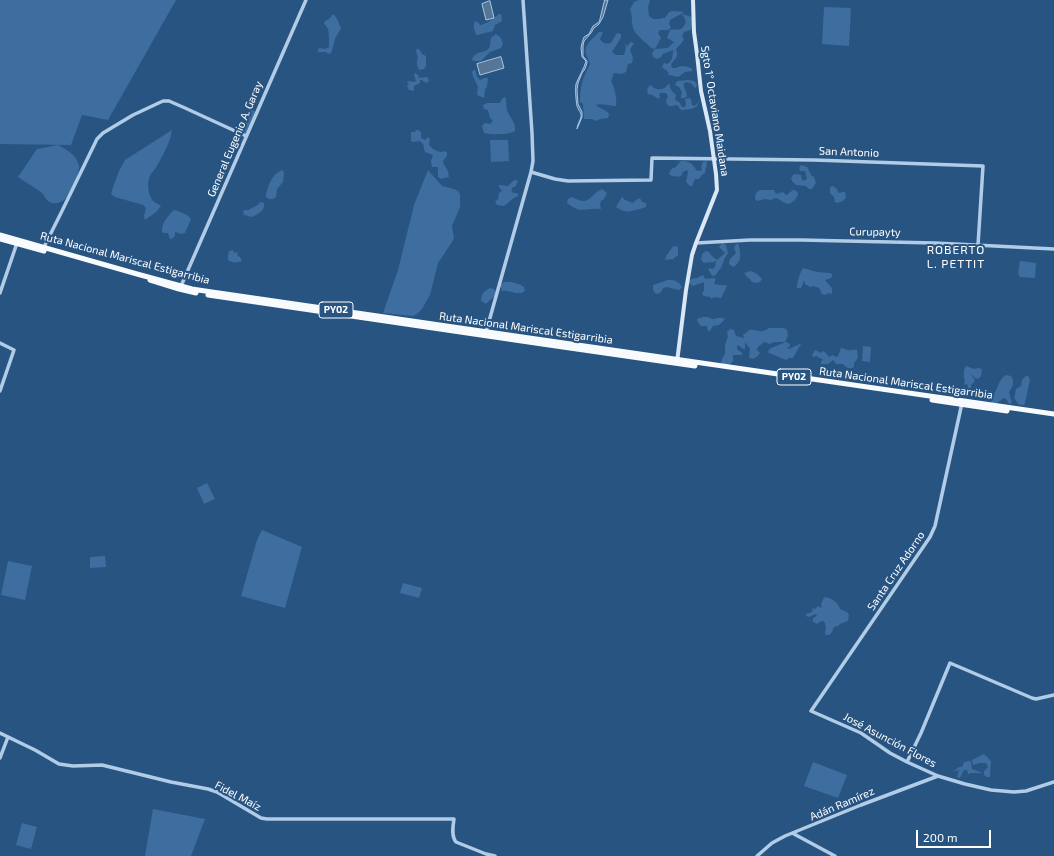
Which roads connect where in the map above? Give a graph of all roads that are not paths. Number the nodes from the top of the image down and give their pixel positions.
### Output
1 (306, 0) edge
2 (523, 0) edge
3 (693, 0) edge
4 (246, 136) junction
5 (713, 159) junction
6 (531, 172) junction
7 (0, 234) edge
8 (0, 239) edge
9 (17, 243) junction
10 (696, 243) junction
11 (978, 245) junction
12 (43, 248) junction
13 (1054, 249) edge
14 (181, 286) junction
15 (0, 292) edge
16 (486, 332) junction
17 (0, 343) edge
18 (677, 361) junction
19 (0, 391) edge
20 (962, 402) junction
21 (1054, 414) edge
22 (1054, 417) edge
23 (1054, 695) edge
24 (812, 711) joint
25 (0, 733) edge
26 (8, 736) junction
27 (0, 758) edge
28 (907, 762) junction
29 (938, 776) junction
30 (1054, 782) edge
31 (793, 833) junction
32 (495, 856) edge
33 (757, 856) edge
34 (835, 856) edge

1 - 4 street, General Eugenio A. Garay
2 - 6 street
3 - 5 main road, Sgto 1° Octaviano Maidana
4 - 12 street
4 - 14 street, General Eugenio A. Garay
5 - 6 street, San Antonio
5 - 10 main road, Sgto 1° Octaviano Maidana
5 - 11 street, San Antonio
6 - 16 street
7 - 12 highway, Ruta Nacional Mariscal Estigarribia / PY02
8 - 9 highway, Ruta Nacional Mariscal Estigarribia / PY02
9 - 12 highway, Ruta Nacional Mariscal Estigarribia / PY02
9 - 15 street
10 - 11 street, Curupayty
10 - 18 main road, Sgto 1° Octaviano Maidana
11 - 13 street, Curupayty
12 - 14 highway, Ruta Nacional Mariscal Estigarribia / PY02
12 - 18 highway, Ruta Nacional Mariscal Estigarribia / PY02
14 - 16 highway, Ruta Nacional Mariscal Estigarribia / PY02
16 - 18 highway, Ruta Nacional Mariscal Estigarribia / PY02
17 - 19 street
18 - 20 highway, Ruta Nacional Mariscal Estigarribia / PY02
20 - 21 highway, Ruta Nacional Mariscal Estigarribia / PY02
20 - 22 highway, Ruta Nacional Mariscal Estigarribia / PY02
20 - 24 street, Santa Cruz Adorno
23 - 28 street
24 - 28 street, José Asunción Flores
25 - 26 street, Fidel Maíz
26 - 27 street
26 - 32 street, Fidel Maíz
28 - 29 street, José Asunción Flores
29 - 30 street, José Asunción Flores
29 - 31 street, Adán Ramírez
31 - 33 street, Adán Ramírez
31 - 34 street

